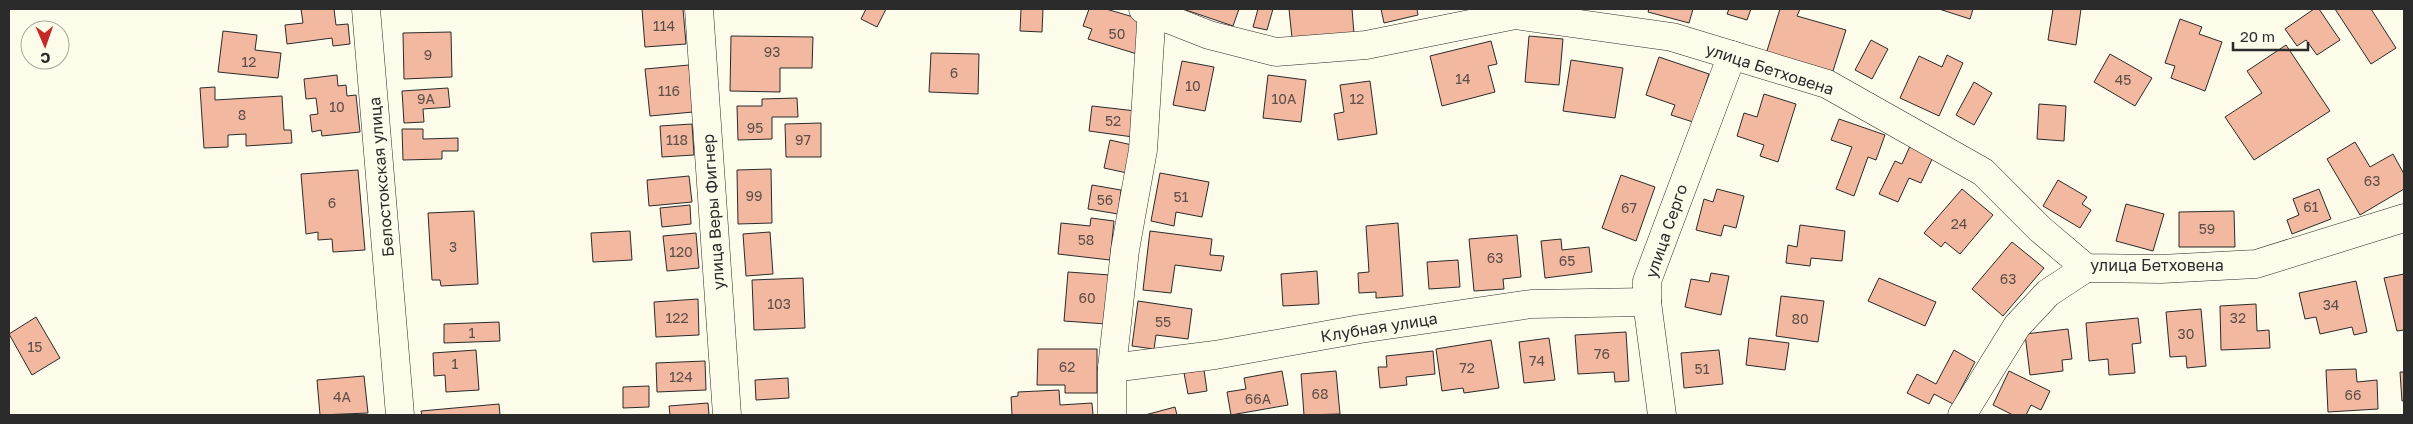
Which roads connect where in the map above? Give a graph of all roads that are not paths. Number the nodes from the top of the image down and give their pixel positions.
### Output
1 (366, 9) edge
2 (698, 9) edge
3 (1149, 10) edge
4 (1732, 55) junction
5 (2404, 218) edge
6 (2086, 268) junction
7 (1647, 302) junction
8 (1112, 368) junction
9 (400, 415) edge
10 (727, 415) edge
11 (1112, 415) edge
12 (1662, 415) edge
13 (1962, 415) edge

1 - 9 street, Белостокская улица
2 - 10 street, улица Веры Фигнер
3 - 4 street, улица Бетховена
3 - 8 street
4 - 6 street, улица Бетховена
4 - 7 street, улица Серго
5 - 6 street, улица Бетховена
6 - 13 street
7 - 8 street, Клубная улица
7 - 12 street, улица Серго
8 - 11 street

